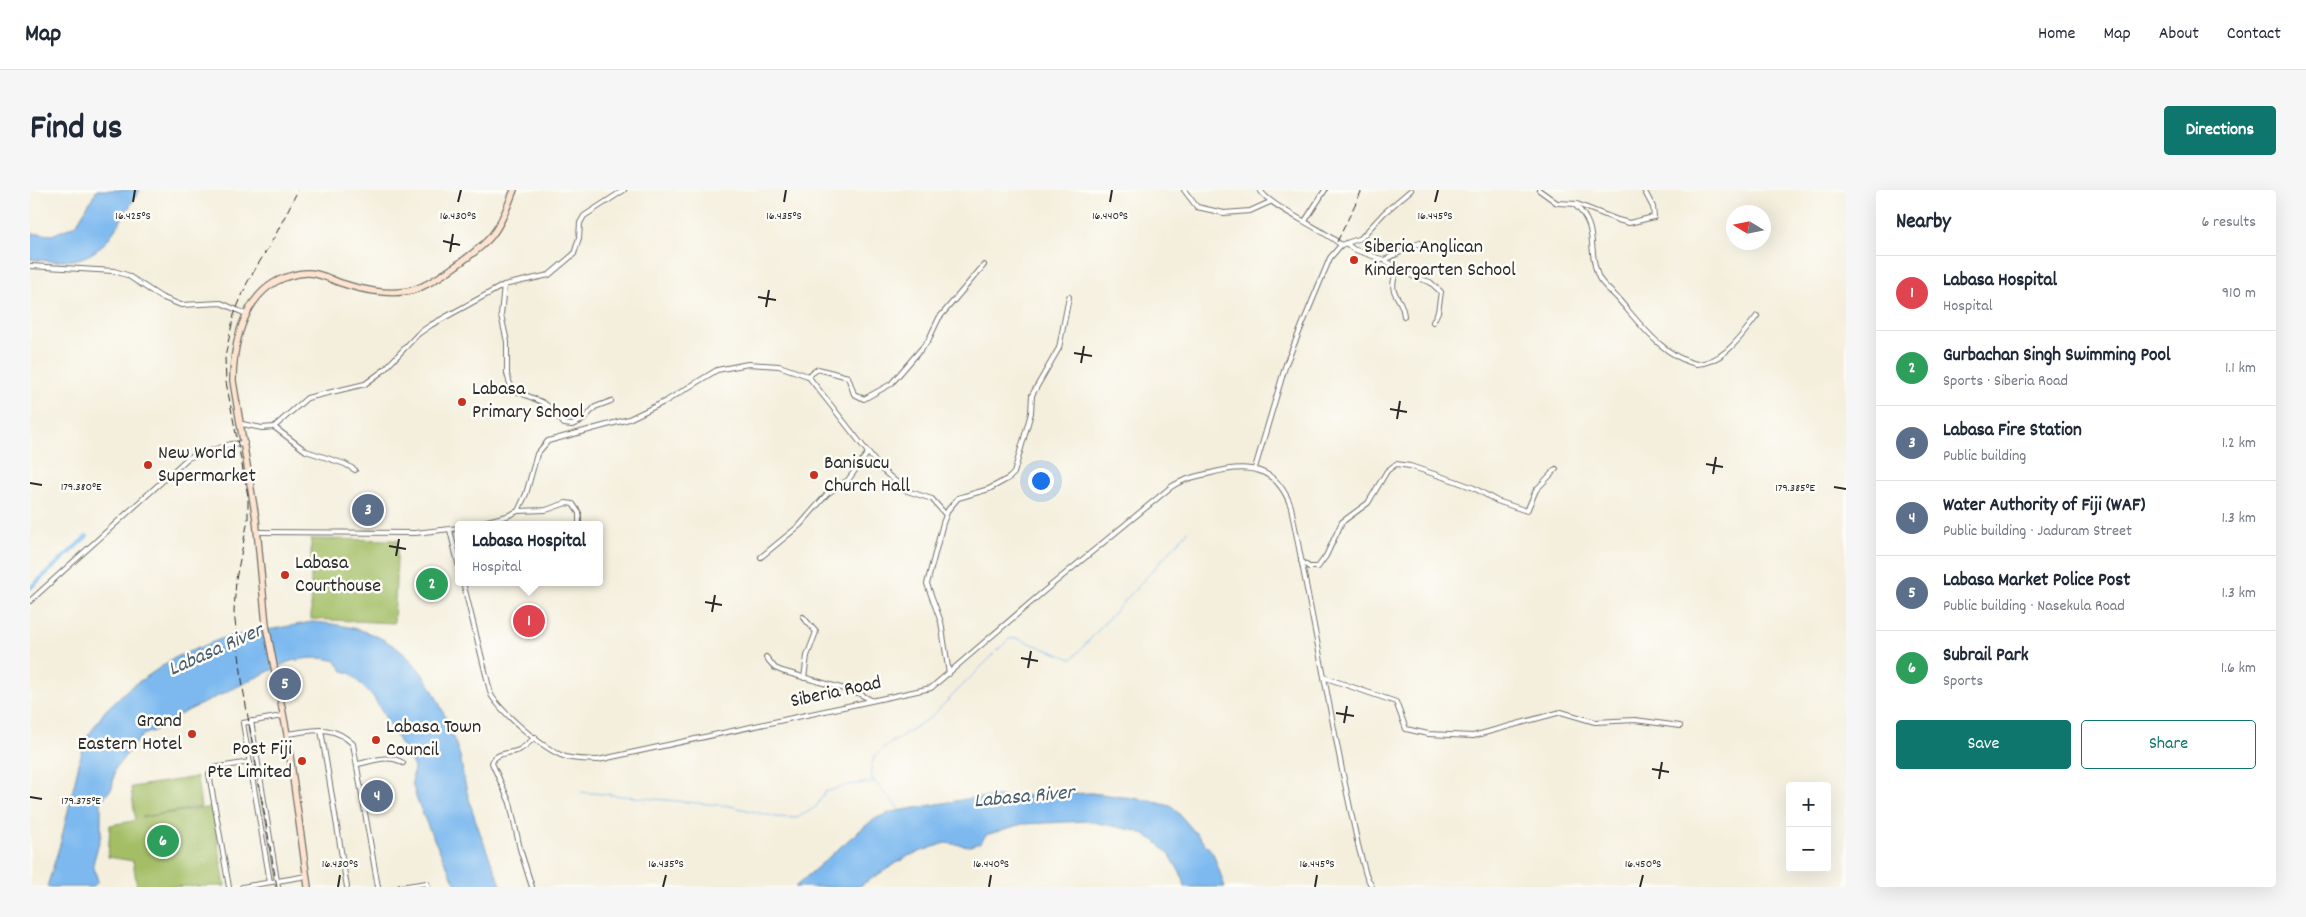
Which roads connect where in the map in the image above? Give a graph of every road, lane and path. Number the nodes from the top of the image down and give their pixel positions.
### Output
1 (514, 190) edge
2 (624, 190) edge
3 (1184, 190) edge
4 (1260, 190) edge
5 (1324, 190) edge
6 (1410, 190) edge
7 (1539, 190) edge
8 (1644, 190) edge
9 (1270, 202) junction
10 (1574, 204) junction
11 (1305, 221) junction
12 (1346, 243) junction
13 (1420, 243) dead end
14 (1340, 245) junction
15 (1384, 260) junction
16 (984, 265) dead end
17 (30, 266) edge
18 (1398, 268) junction
19 (504, 285) junction
20 (1069, 297) dead end
21 (246, 314) junction
22 (1404, 316) dead end
23 (1757, 316) dead end
24 (1433, 322) dead end
25 (808, 376) junction
26 (612, 401) dead end
27 (242, 424) junction
28 (274, 427) junction
29 (245, 444) junction
30 (867, 454) junction
31 (1255, 468) junction
32 (1556, 469) dead end
33 (354, 470) dead end
34 (518, 511) junction
35 (946, 515) junction
36 (488, 521) edge
37 (579, 521) edge
38 (455, 529) edge
39 (450, 530) junction
40 (257, 532) junction
41 (455, 551) edge
42 (761, 557) dead end
43 (1301, 561) junction
44 (464, 586) edge
45 (30, 601) edge
46 (804, 617) dead end
47 (766, 657) dead end
48 (949, 674) junction
49 (804, 678) junction
50 (1326, 678) junction
51 (872, 700) junction
52 (282, 716) junction
53 (251, 721) junction
54 (1680, 726) dead end
55 (321, 730) junction
56 (286, 734) junction
57 (534, 737) junction
58 (250, 762) junction
59 (403, 763) dead end
60 (358, 764) junction
61 (307, 876) junction
62 (277, 881) junction
63 (270, 882) junction
64 (428, 885) edge
65 (229, 887) edge
66 (242, 887) edge
67 (278, 887) edge
68 (308, 887) edge
69 (347, 887) edge
70 (378, 887) edge
71 (400, 887) edge
72 (532, 887) edge
73 (1372, 887) edge

1 - 21 main road
2 - 19 street
3 - 9 street
4 - 9 street
5 - 11 street
6 - 12 street
7 - 10 street
8 - 10 street
9 - 11 street
10 - 23 street
11 - 14 street
12 - 14 street
12 - 15 street
13 - 15 street
14 - 31 street
15 - 18 street
16 - 25 street
17 - 21 street
18 - 22 street
18 - 24 street
19 - 26 street
19 - 28 street
20 - 35 street
21 - 27 main road
25 - 30 street
25 - 34 street
27 - 28 street
27 - 29 main road
28 - 33 street
29 - 40 main road
29 - 45 street
30 - 35 street
30 - 42 street
31 - 43 street
31 - 48 street, Siberia Road
32 - 43 street
34 - 36 street
34 - 37 street
35 - 48 street
38 - 39 street
39 - 40 street
39 - 41 street
40 - 52 main road
43 - 50 street
44 - 57 street, Siberia Road
46 - 49 street
47 - 49 street
48 - 51 street, Siberia Road
49 - 51 street
50 - 54 street
50 - 73 street
51 - 57 street, Siberia Road
52 - 53 street
52 - 56 main road
53 - 58 street
53 - 62 street
55 - 56 street
55 - 60 street
55 - 69 street
56 - 61 main road
57 - 72 street
58 - 63 street
58 - 65 street
59 - 60 street
60 - 70 street
61 - 62 street
61 - 68 main road
62 - 63 street
62 - 67 street
63 - 66 street
64 - 71 street

